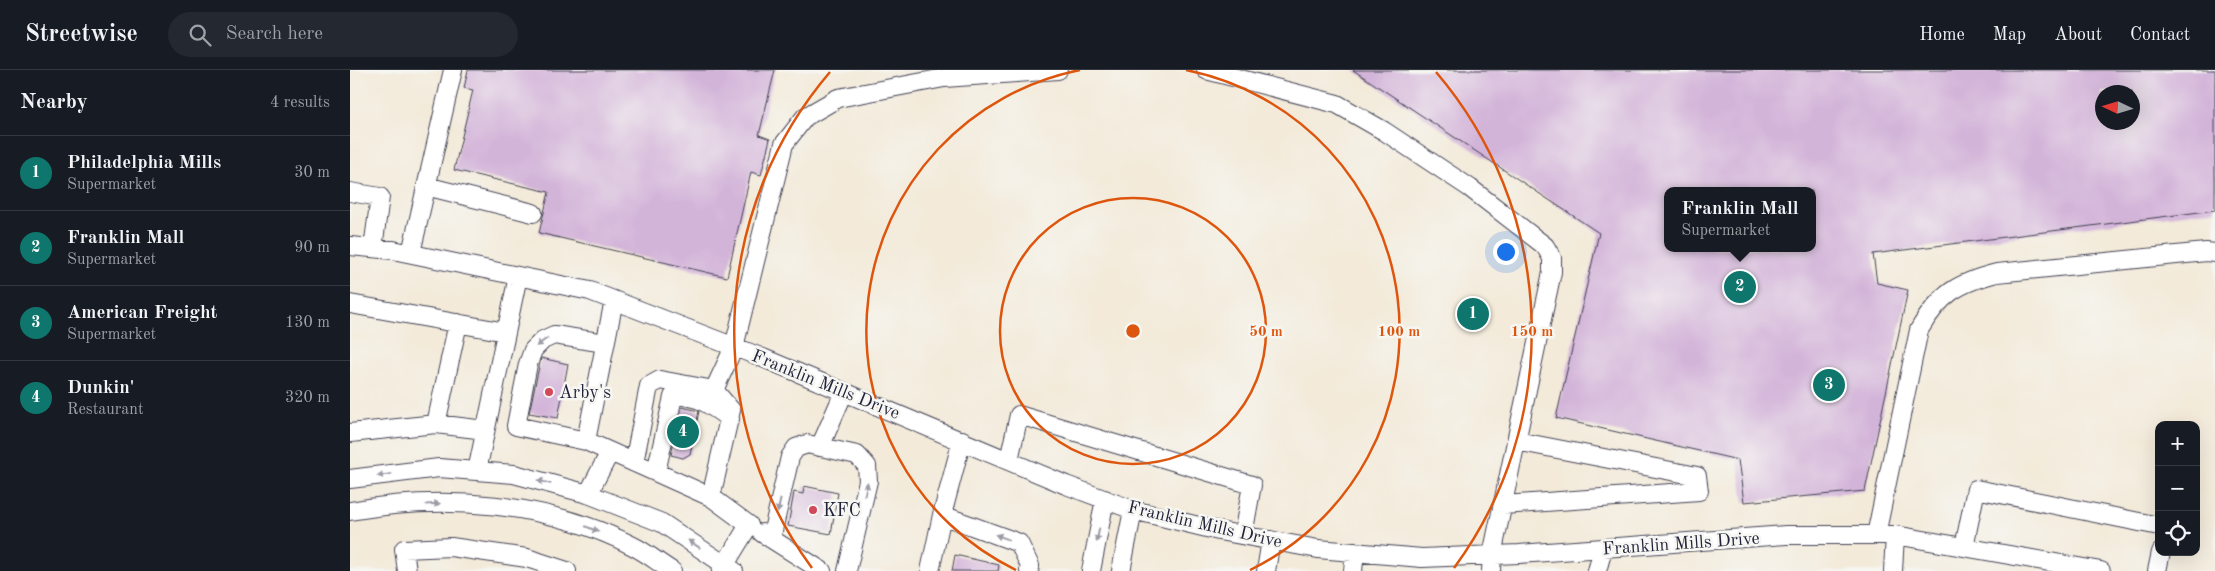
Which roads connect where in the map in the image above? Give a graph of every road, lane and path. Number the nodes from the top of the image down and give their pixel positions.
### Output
1 (453, 70) edge
2 (1058, 70) edge
3 (1206, 70) edge
4 (426, 186) junction
5 (350, 192) edge
6 (534, 214) dead end
7 (350, 246) edge
8 (373, 248) junction
9 (411, 253) junction
10 (2215, 253) edge
11 (518, 276) junction
12 (614, 300) junction
13 (350, 304) edge
14 (458, 323) junction
15 (506, 332) junction
16 (605, 343) junction
17 (734, 347) junction
18 (714, 390) junction
19 (844, 392) junction
20 (730, 419) junction
21 (436, 424) junction
22 (486, 430) junction
23 (350, 433) edge
24 (962, 440) junction
25 (586, 441) junction
26 (1516, 441) junction
27 (820, 446) junction
28 (610, 452) junction
29 (1008, 460) junction
30 (634, 463) junction
31 (477, 471) junction
32 (656, 472) junction
33 (350, 479) edge
34 (588, 494) junction
35 (711, 497) junction
36 (1105, 499) junction
37 (1503, 505) junction
38 (1133, 510) junction
39 (350, 511) edge
40 (942, 515) junction
41 (749, 525) junction
42 (2155, 525) edge
43 (1243, 535) junction
44 (1876, 535) junction
45 (1895, 535) junction
46 (771, 539) junction
47 (1271, 540) junction
48 (1964, 546) junction
49 (1603, 549) junction
50 (1355, 552) junction
51 (2160, 556) edge
52 (1492, 563) edge
53 (2040, 565) edge
54 (2064, 567) edge
55 (727, 569) edge
56 (407, 571) edge
57 (567, 571) edge
58 (672, 571) edge
59 (822, 571) edge
60 (847, 571) edge
61 (930, 571) edge
62 (1029, 571) edge
63 (1091, 571) edge
64 (1121, 571) edge
65 (1266, 571) edge
66 (1353, 571) edge
67 (1597, 571) edge
68 (1894, 571) edge
69 (2101, 571) edge
70 (2157, 571) edge

1 - 4 street
2 - 17 street
3 - 26 street
4 - 6 street
4 - 9 street
5 - 8 street
7 - 8 street, Franklin Mills Drive
8 - 9 street, Franklin Mills Drive
9 - 11 street, Franklin Mills Drive
10 - 44 street
11 - 12 street, Franklin Mills Drive
11 - 15 street
12 - 16 street
12 - 17 street, Franklin Mills Drive
13 - 14 street
14 - 15 street
14 - 21 street
15 - 22 street
16 - 25 street
16 -> 25 street
17 - 18 street
17 - 19 street, Franklin Mills Drive
18 - 20 street
18 - 30 street
19 - 24 street, Franklin Mills Drive
19 - 27 street
20 - 32 street
20 - 35 street
21 - 22 street
21 - 23 street
22 - 31 street
24 - 29 street, Franklin Mills Drive
24 - 40 street
25 - 28 street
26 - 37 street
26 - 37 street
27 -> 46 street
60 -> 27 street
28 - 30 street
28 - 34 street
29 - 36 street, Franklin Mills Drive
29 - 43 street
30 - 32 street
31 -> 33 street
34 -> 31 street
32 - 35 street
55 -> 34 street
35 - 41 street
36 - 38 street, Franklin Mills Drive
36 -> 63 street
37 - 52 street
38 - 43 street, Franklin Mills Drive
38 - 64 street
39 -> 58 street
40 - 61 street
62 -> 40 street
41 - 46 street
41 - 55 street
42 - 48 street
43 - 47 street, Franklin Mills Drive
44 - 45 street, Franklin Mills Drive
44 - 49 street, Franklin Mills Drive
45 - 48 street, Franklin Mills Drive
45 - 68 street
46 - 59 street
47 - 50 street, Franklin Mills Drive
47 - 65 street
48 - 53 street, Franklin Mills Drive
49 - 52 street, Franklin Mills Drive
49 - 67 street
50 - 52 street, Franklin Mills Drive
50 - 66 street
51 - 70 street
53 - 54 street, Franklin Mills Drive
54 - 69 street, Franklin Mills Drive
56 - 57 street

